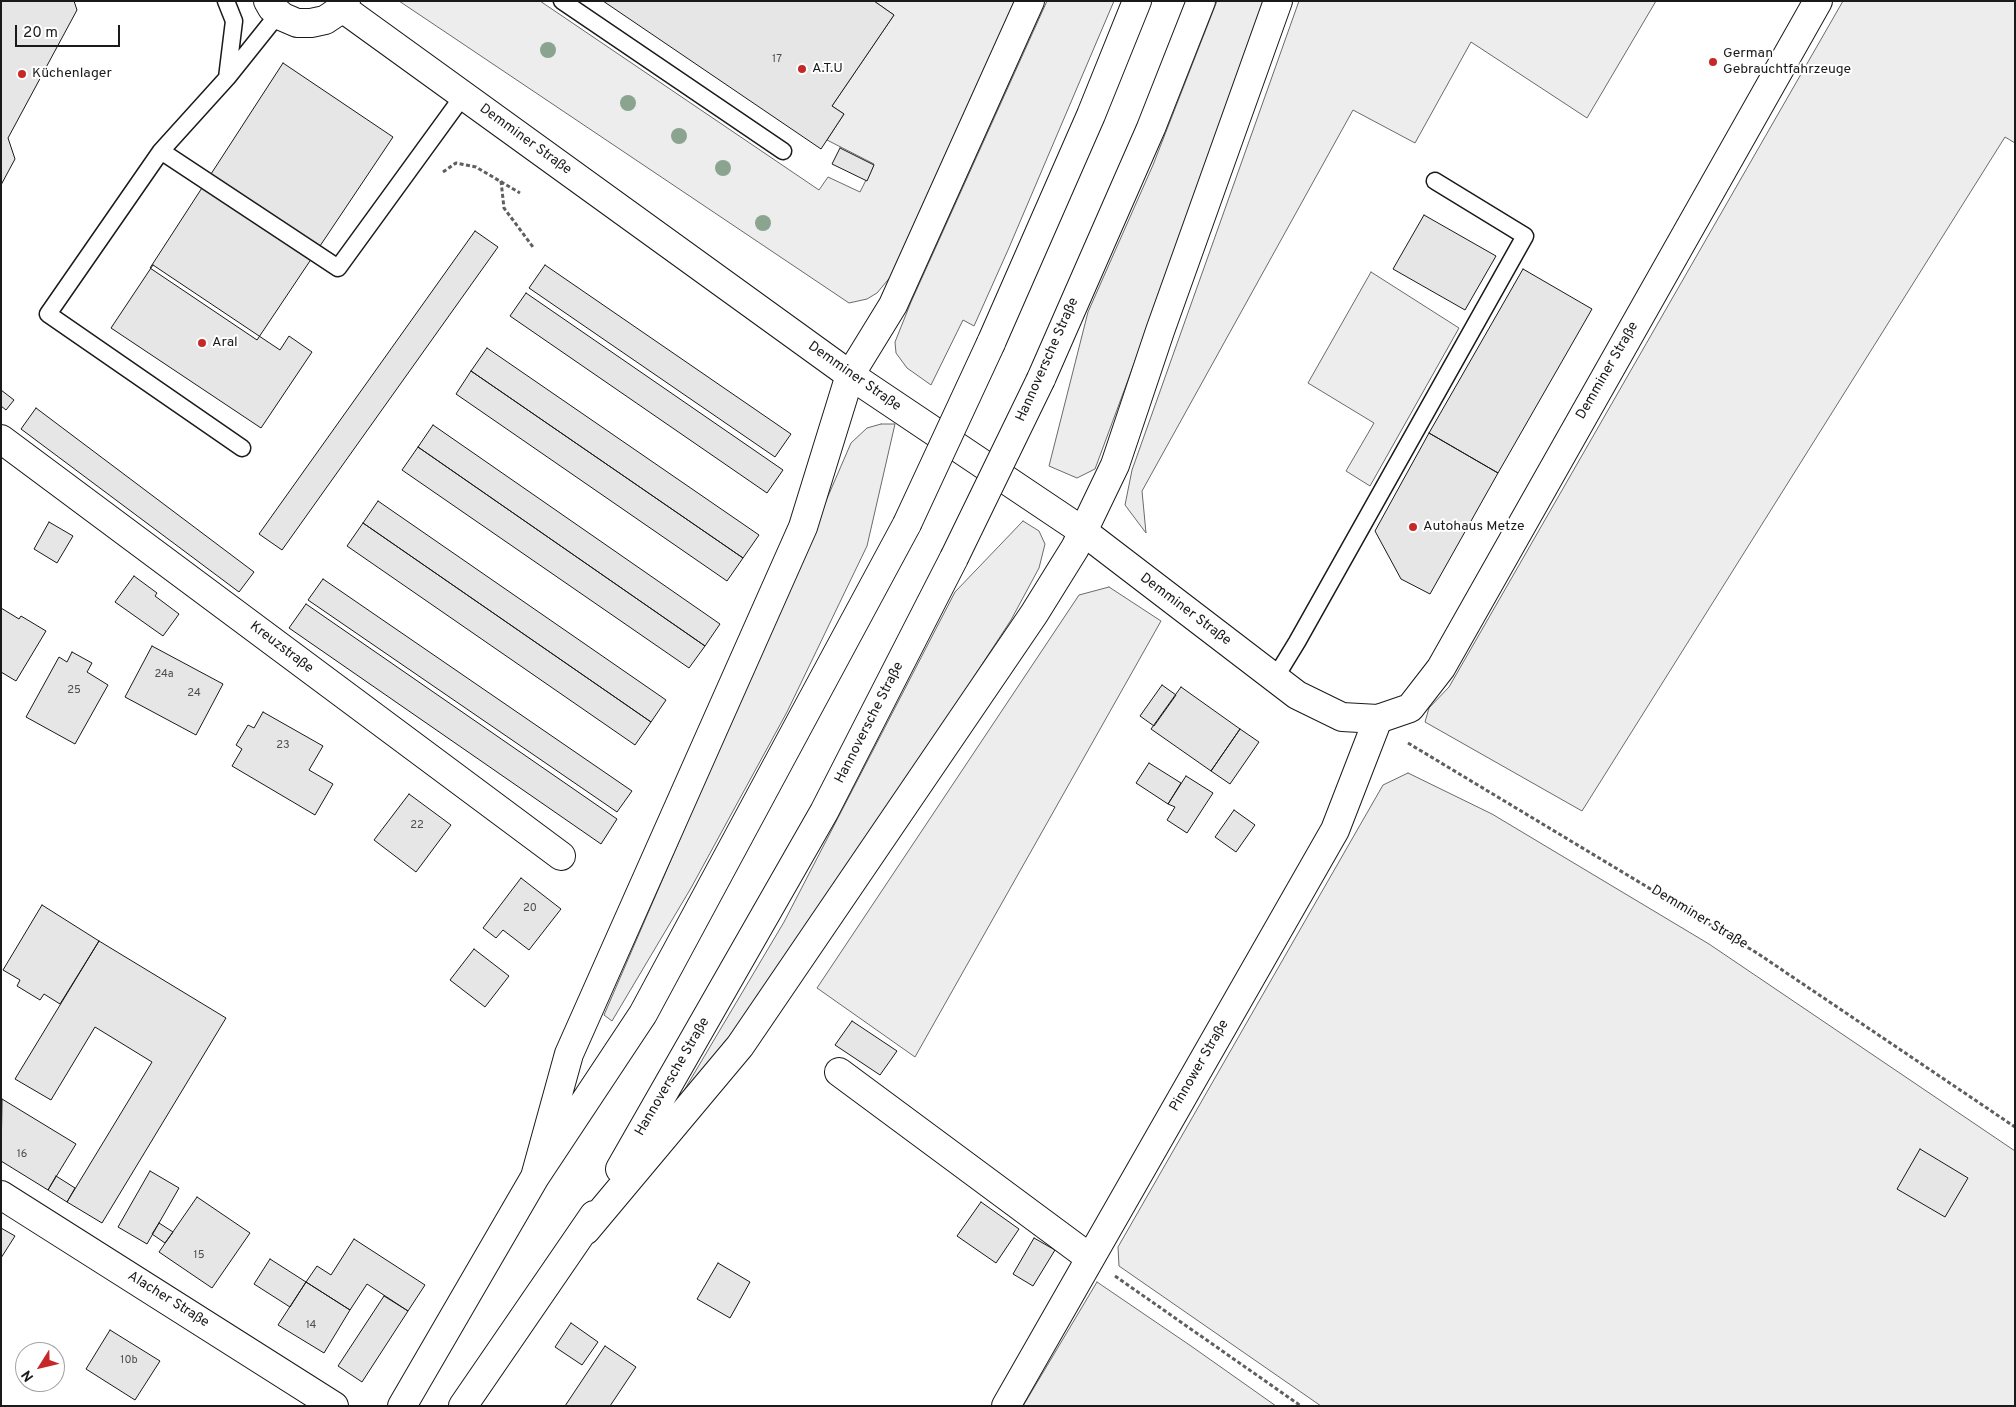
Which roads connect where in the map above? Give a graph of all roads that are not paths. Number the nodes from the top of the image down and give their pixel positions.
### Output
1 (226, 1) edge
2 (562, 1) edge
3 (1030, 1) edge
4 (1137, 1) edge
5 (1201, 1) edge
6 (1278, 1) edge
7 (1818, 1) edge
8 (343, 4) edge
9 (274, 7) edge
10 (227, 78) junction
11 (463, 96) junction
12 (161, 151) junction
13 (782, 151) dead end
14 (1435, 181) dead end
15 (850, 375) junction
16 (1, 440) edge
17 (242, 448) dead end
18 (1084, 532) junction
19 (1275, 678) junction
20 (1378, 719) junction
21 (560, 856) dead end
22 (839, 1072) dead end
23 (535, 1177) junction
24 (1, 1194) edge
25 (586, 1230) junction
26 (1090, 1258) junction
27 (334, 1406) edge
28 (402, 1406) edge
29 (464, 1406) edge
30 (1006, 1406) edge

1 - 10 lane
2 - 13 lane
3 - 15 main road
4 - 23 main road, bridge
5 - 25 main road, Hannoversche Straße, bridge
6 - 18 main road
7 - 20 main road, Demminer Straße
8 - 9 main road
8 - 11 main road, Demminer Straße
9 - 10 lane
10 - 12 lane
11 - 12 lane
11 - 15 main road, Demminer Straße
12 - 17 lane
14 - 19 lane
15 - 18 main road, Demminer Straße
15 - 23 main road
16 - 21 main road, Kreuzstraße
18 - 19 main road, Demminer Straße
18 - 25 main road
19 - 20 main road, Demminer Straße
20 - 26 main road, Pinnower Straße
22 - 26 main road
23 - 28 main road
24 - 27 main road, Alacher Straße
25 - 29 main road, Hannoversche Straße
26 - 30 main road, Pinnower Straße

